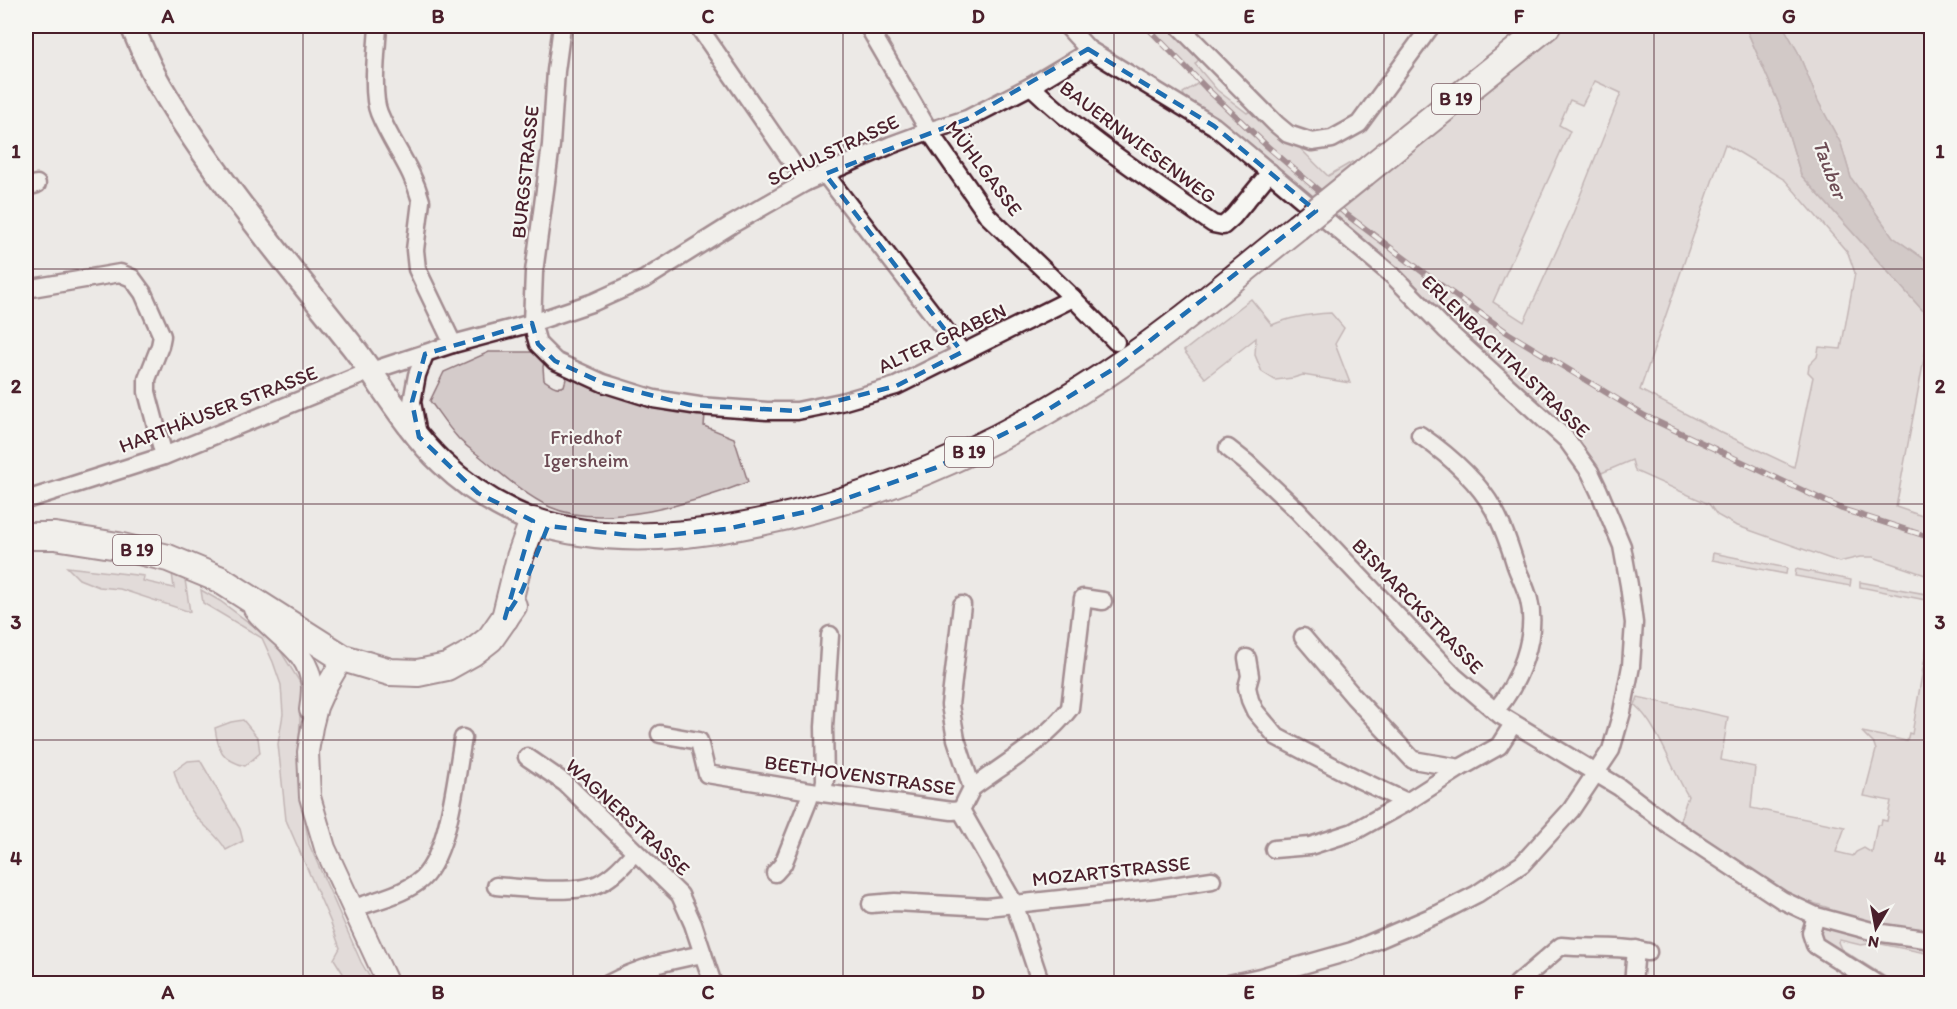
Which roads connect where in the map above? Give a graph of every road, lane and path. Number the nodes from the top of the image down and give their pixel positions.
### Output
1 (132, 26) edge
2 (378, 26) edge
3 (562, 26) edge
4 (698, 26) edge
5 (868, 26) edge
6 (1067, 26) edge
7 (1179, 26) edge
8 (1431, 26) edge
9 (1547, 26) edge
10 (1088, 49) junction
11 (1031, 86) junction
12 (929, 131) junction
13 (1270, 172) junction
14 (825, 174) junction
15 (806, 182) junction
16 (26, 289) edge
17 (1073, 298) junction
18 (532, 323) junction
19 (453, 344) junction
20 (1127, 347) junction
21 (962, 352) junction
22 (425, 354) junction
23 (371, 371) junction
24 (1420, 435) dead end
25 (418, 437) junction
26 (1228, 448) dead end
27 (164, 456) junction
28 (26, 500) edge
29 (495, 503) junction
30 (541, 524) junction
31 (26, 536) edge
32 (520, 557) junction
33 (241, 593) junction
34 (1103, 601) dead end
35 (962, 605) dead end
36 (505, 618) junction
37 (830, 635) dead end
38 (1303, 637) dead end
39 (338, 655) junction
40 (1247, 658) dead end
41 (312, 686) junction
42 (1495, 711) junction
43 (1514, 724) junction
44 (660, 734) dead end
45 (463, 738) dead end
46 (310, 742) junction
47 (527, 757) dead end
48 (1460, 768) junction
49 (1596, 773) junction
50 (972, 788) junction
51 (817, 792) junction
52 (1407, 802) junction
53 (961, 810) junction
54 (1274, 849) dead end
55 (635, 852) junction
56 (775, 873) dead end
57 (1212, 880) dead end
58 (496, 886) dead end
59 (1014, 903) junction
60 (870, 904) dead end
61 (354, 908) junction
62 (1816, 915) junction
63 (1932, 940) edge
64 (703, 954) junction
65 (388, 984) edge
66 (608, 984) edge
67 (713, 984) edge
68 (1041, 984) edge
69 (1229, 984) edge
70 (1516, 984) edge
71 (1633, 984) edge
72 (1877, 984) edge

1 - 23 main road
2 - 19 street
3 - 18 street, BURGSTRASSE
4 - 15 street
5 - 12 street, MÜHLGASSE
6 - 10 street, ERLENBACHTALSTRASSE
7 - 8 street
9 - 20 main road, B 19, bridge
10 - 11 street, SCHULSTRASSE
10 - 13 street, ERLENBACHTALSTRASSE
11 - 12 street, SCHULSTRASSE
11 - 13 street, BAUERNWIESENWEG
12 - 14 street, SCHULSTRASSE
12 - 17 street, MÜHLGASSE
13 - 49 street, ERLENBACHTALSTRASSE
14 - 15 street, SCHULSTRASSE
14 - 21 street
15 - 18 street, SCHULSTRASSE
16 - 27 street
17 - 20 street, MÜHLGASSE
17 - 21 street, ALTER GRABEN
18 - 19 street, HARTHÄUSER STRASSE
18 - 21 street, ALTER GRABEN
19 - 22 street, HARTHÄUSER STRASSE
20 - 30 main road, B 19
22 - 23 street, HARTHÄUSER STRASSE
22 - 25 street
23 - 25 main road
23 - 27 street, HARTHÄUSER STRASSE
24 - 42 street
25 - 29 main road
26 - 42 street, BISMARCKSTRASSE
27 - 28 street, HARTHÄUSER STRASSE
29 - 30 main road
29 - 32 main road
30 - 32 main road, B 19
30 - 36 main road, B 19
31 - 33 main road, B 19
32 - 36 main road, B 19
33 - 39 main road, B 19
33 - 41 street
34 - 50 street
35 - 50 street
36 - 39 main road, B 19
37 - 51 street
38 - 48 street
39 - 41 street
39 - 46 street
40 - 52 street
41 - 46 street
42 - 43 street, BISMARCKSTRASSE
43 - 48 street
43 - 49 street, BISMARCKSTRASSE
44 - 51 street, BEETHOVENSTRASSE
45 - 61 street
46 - 61 street
47 - 55 street, WAGNERSTRASSE
48 - 52 street
49 - 62 street
49 - 69 street, ERLENBACHTALSTRASSE
50 - 53 street
51 - 53 street, BEETHOVENSTRASSE
51 - 56 street
52 - 54 street
53 - 59 street, BEETHOVENSTRASSE
55 - 58 street
55 - 64 street, WAGNERSTRASSE
57 - 59 street, MOZARTSTRASSE
59 - 60 street, MOZARTSTRASSE
59 - 68 street, BEETHOVENSTRASSE
61 - 65 street
62 - 63 street
62 - 72 street
64 - 66 street
64 - 67 street, WAGNERSTRASSE
70 - 71 street

